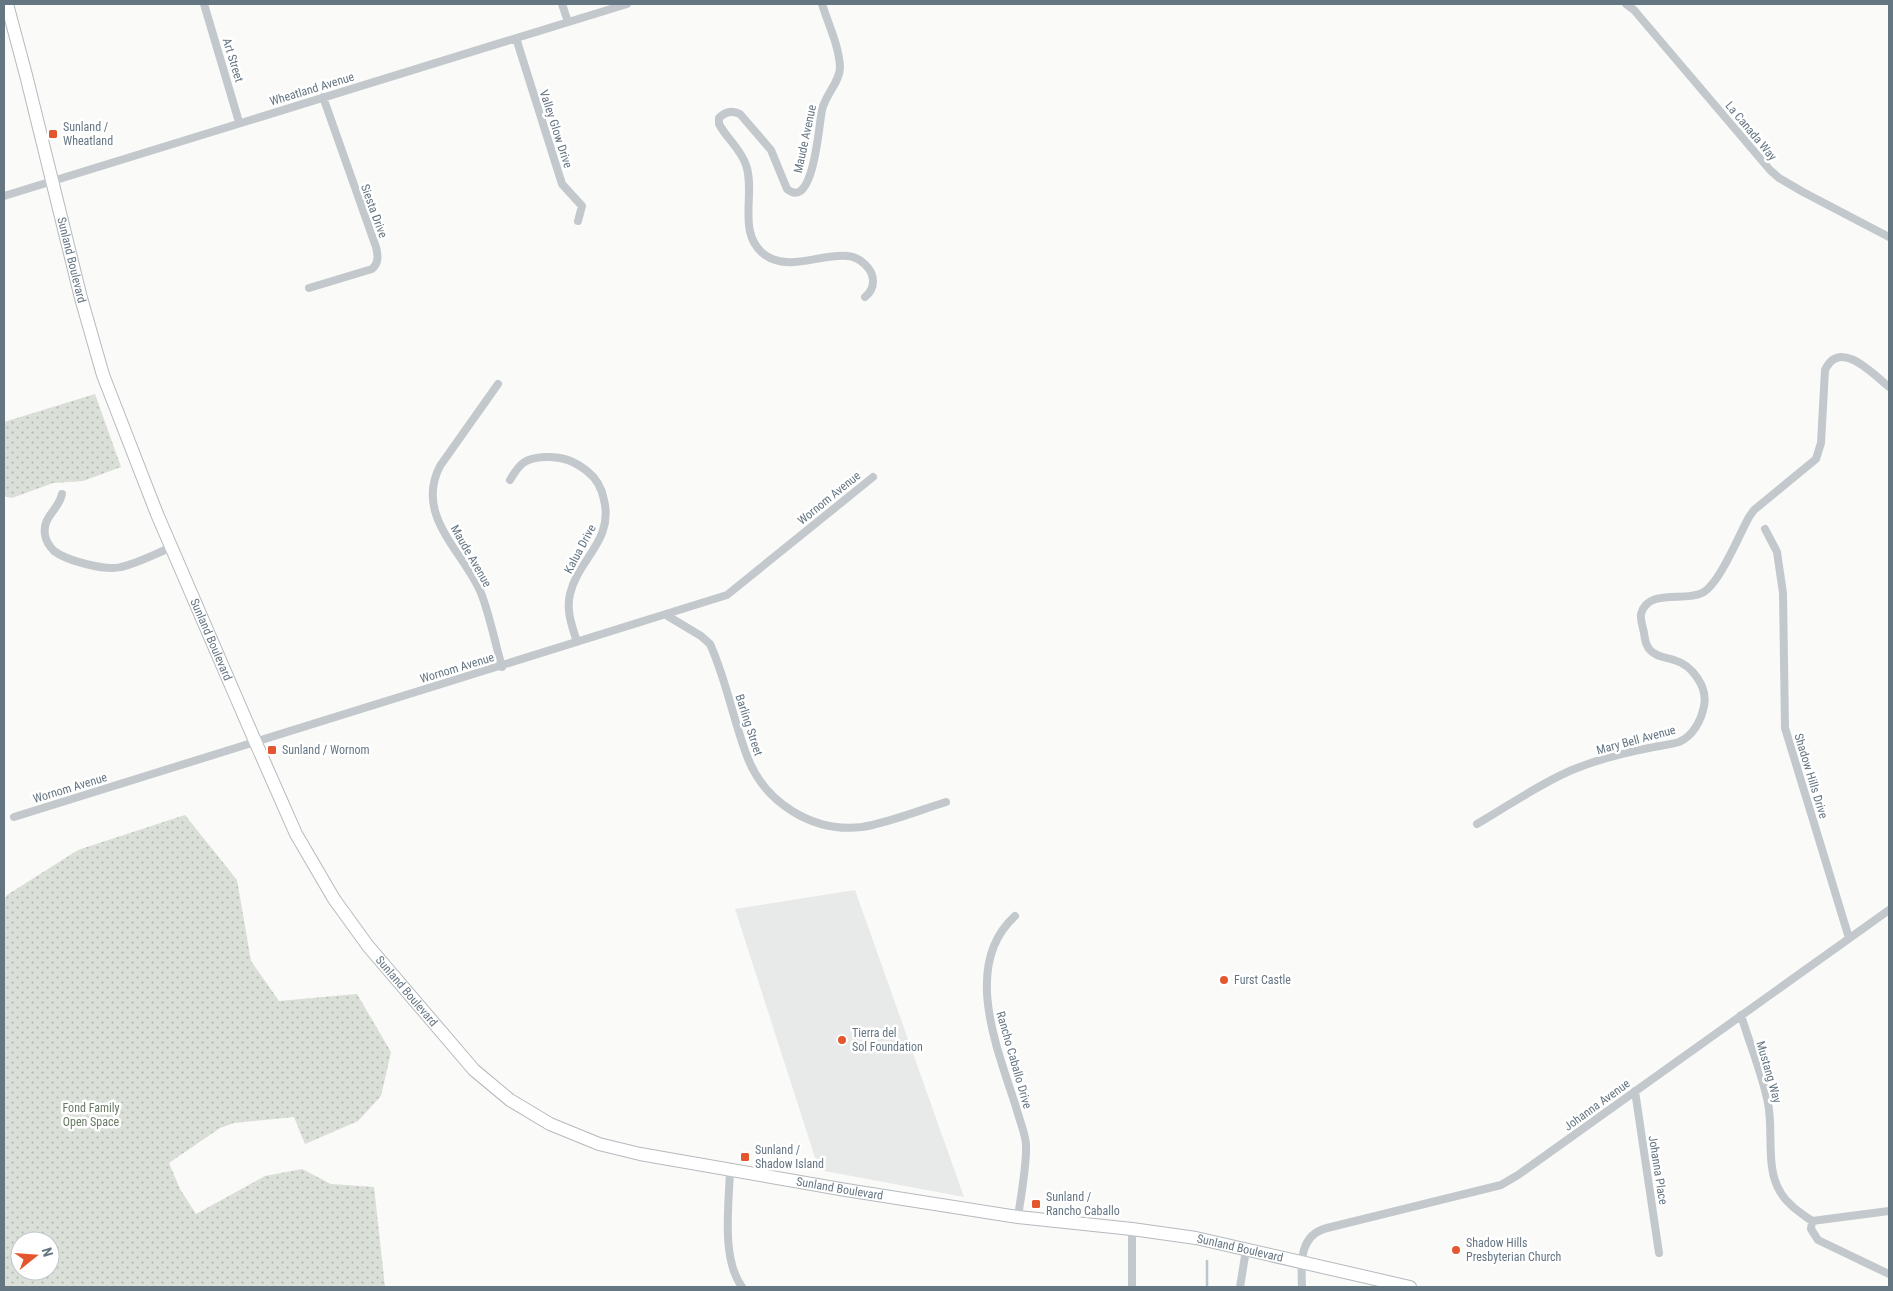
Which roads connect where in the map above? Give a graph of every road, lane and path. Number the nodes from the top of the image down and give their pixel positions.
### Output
1 (7, 4) edge
2 (204, 4) edge
3 (562, 4) edge
4 (627, 4) edge
5 (822, 4) edge
6 (1626, 4) edge
7 (568, 22) junction
8 (8, 25) edge
9 (516, 38) junction
10 (323, 97) junction
11 (239, 122) junction
12 (52, 181) junction
13 (4, 196) edge
14 (578, 221) dead end
15 (1889, 237) edge
16 (309, 288) dead end
17 (865, 297) dead end
18 (498, 384) dead end
19 (1889, 386) edge
20 (873, 477) dead end
21 (510, 480) dead end
22 (62, 494) dead end
23 (1765, 529) dead end
24 (172, 547) junction
25 (666, 615) junction
26 (577, 642) junction
27 (502, 666) junction
28 (255, 741) junction
29 (946, 802) dead end
30 (14, 817) dead end
31 (1476, 824) dead end
32 (1889, 910) edge
33 (1015, 916) dead end
34 (1849, 938) junction
35 (1740, 1015) junction
36 (1635, 1091) junction
37 (730, 1170) junction
38 (1889, 1212) edge
39 (1018, 1217) junction
40 (1812, 1221) junction
41 (1132, 1229) junction
42 (1246, 1250) junction
43 (1659, 1253) dead end
44 (1301, 1262) junction
45 (1889, 1274) edge
46 (742, 1287) edge
47 (1132, 1287) edge
48 (1240, 1287) edge
49 (1302, 1287) edge
50 (1410, 1287) edge

1 - 8 main road, Sunland Boulevard
2 - 11 street, Art Street
3 - 7 street
4 - 7 street, Wheatland Avenue
5 - 17 street, Maude Avenue
6 - 15 street, La Canada Way
7 - 9 street, Wheatland Avenue
8 - 12 main road, Sunland Boulevard
9 - 10 street, Wheatland Avenue
9 - 14 street, Valley Glow Drive
10 - 11 street, Wheatland Avenue
10 - 16 street, Siesta Drive
11 - 12 street, Wheatland Avenue
12 - 13 street, Wheatland Avenue
12 - 24 main road, Sunland Boulevard
18 - 27 street, Maude Avenue
19 - 31 street, Mary Bell Avenue
20 - 25 street, Wornom Avenue
21 - 26 street, Kalua Drive
22 - 24 street
23 - 34 street, Shadow Hills Drive
24 - 28 main road, Sunland Boulevard
25 - 26 street, Wornom Avenue
25 - 29 street, Barling Street
26 - 27 street, Wornom Avenue
27 - 28 street, Wornom Avenue
28 - 30 street, Wornom Avenue
28 - 37 main road, Sunland Boulevard
32 - 34 street, Johanna Avenue
33 - 39 street, Rancho Caballo Drive
34 - 35 street, Johanna Avenue
35 - 36 street, Johanna Avenue
35 - 40 street, Mustang Way
36 - 43 street, Johanna Place
36 - 44 street, Johanna Avenue
37 - 39 main road, Sunland Boulevard
37 - 46 street
38 - 40 street
39 - 41 main road, Sunland Boulevard
40 - 45 street
41 - 42 main road, Sunland Boulevard
41 - 47 street
42 - 44 main road, Sunland Boulevard
42 - 48 street
44 - 49 street
44 - 50 main road, Sunland Boulevard

